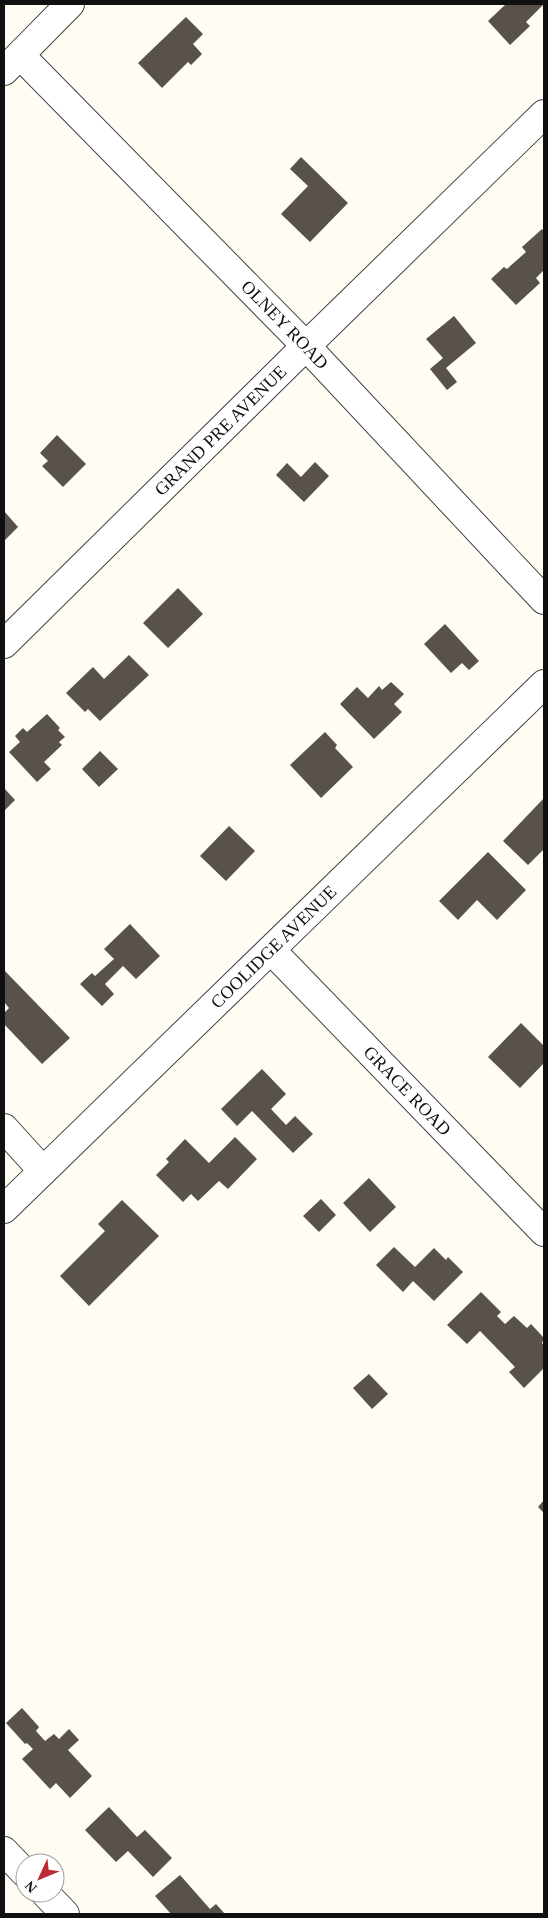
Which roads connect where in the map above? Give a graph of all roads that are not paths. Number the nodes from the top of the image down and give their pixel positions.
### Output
1 (70, 4) edge
2 (12, 63) edge
3 (544, 114) edge
4 (306, 346) junction
5 (544, 600) edge
6 (4, 644) edge
7 (544, 684) edge
8 (272, 950) junction
9 (4, 1128) edge
10 (43, 1170) junction
11 (4, 1209) edge
12 (544, 1232) edge
13 (4, 1851) edge
14 (15, 1863) edge
15 (55, 1903) edge
16 (65, 1914) edge

1 - 2 street
2 - 4 street, OLNEY ROAD
3 - 4 street, GRAND PRE AVENUE
4 - 5 street, OLNEY ROAD
4 - 6 street, GRAND PRE AVENUE
7 - 8 street, COOLIDGE AVENUE
8 - 10 street, COOLIDGE AVENUE
8 - 12 street, GRACE ROAD
9 - 10 street
10 - 11 street, COOLIDGE AVENUE
13 - 14 street
15 - 16 street

